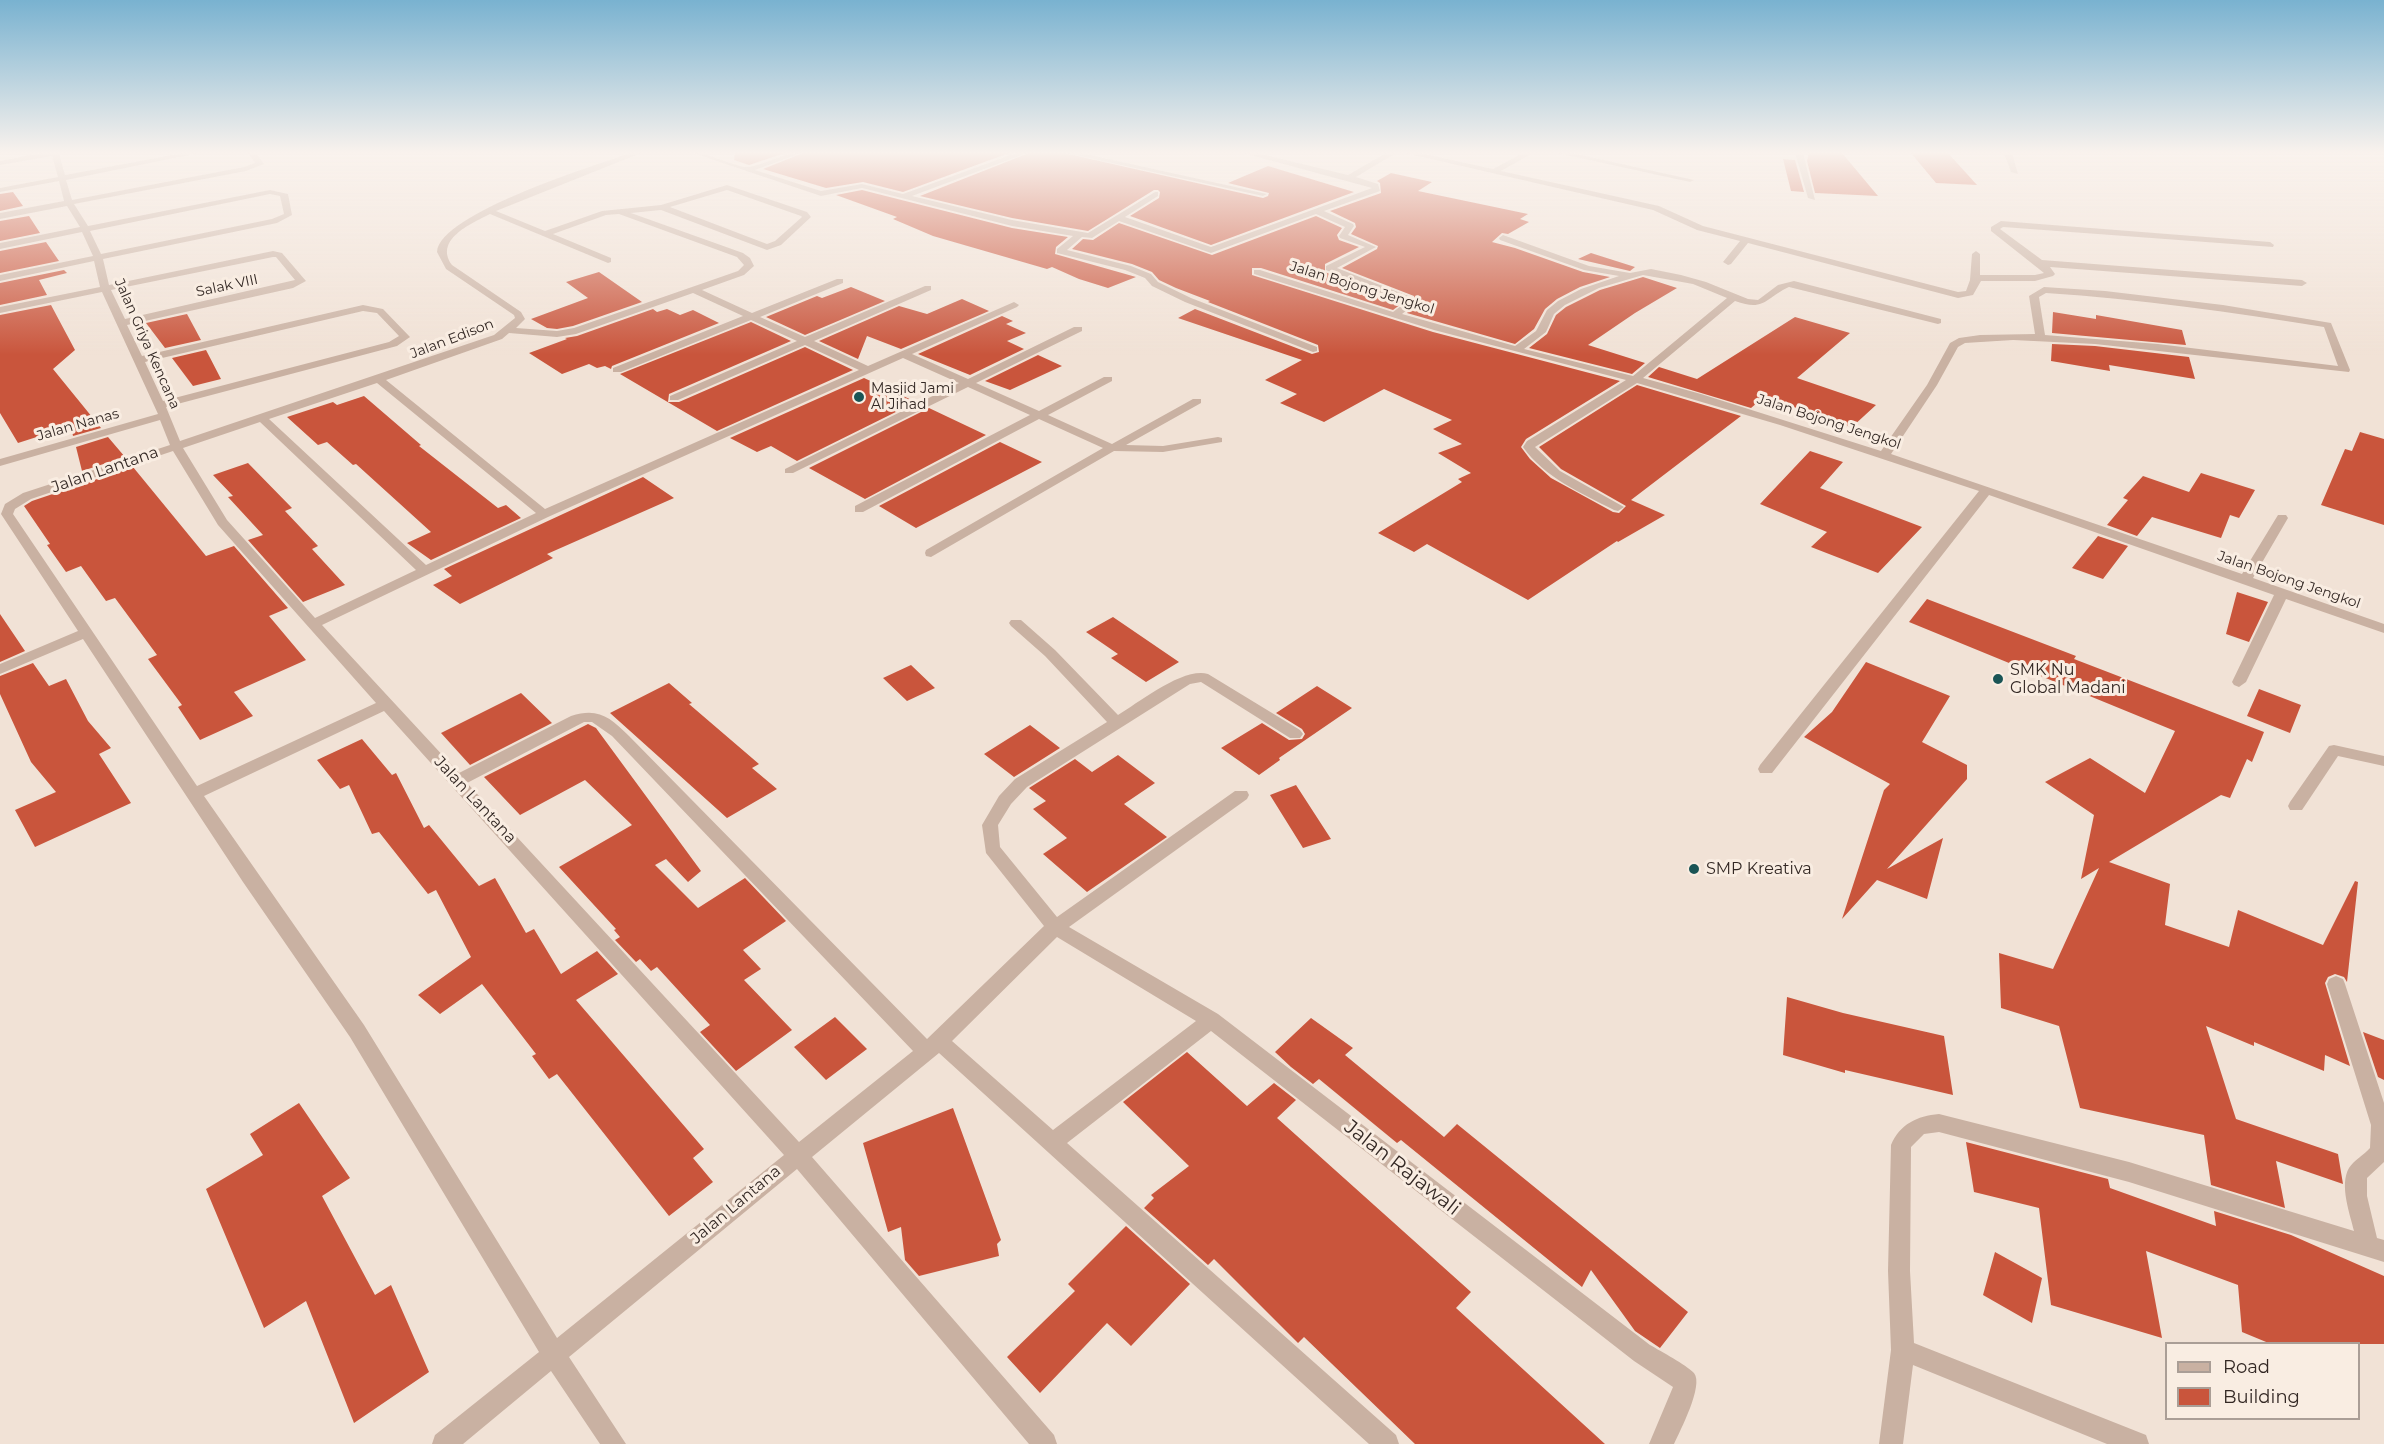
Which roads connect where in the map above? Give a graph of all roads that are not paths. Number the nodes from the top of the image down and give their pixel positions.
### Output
1 (80, 220) edge
2 (124, 220) edge
3 (274, 220) edge
4 (473, 220) edge
5 (512, 220) edge
6 (584, 220) edge
7 (643, 220) edge
8 (697, 220) edge
9 (803, 220) edge
10 (1001, 220) edge
11 (1116, 220) edge
12 (1127, 220) edge
13 (1291, 220) edge
14 (1337, 220) edge
15 (1681, 220) edge
16 (85, 228) junction
17 (545, 234) junction
18 (1080, 235) junction
19 (1503, 238) dead end
20 (1745, 241) junction
21 (2270, 245) dead end
22 (0, 246) edge
23 (1976, 254) dead end
24 (99, 258) junction
25 (608, 260) dead end
26 (1728, 262) dead end
27 (2039, 263) junction
28 (1257, 272) dead end
29 (1631, 275) junction
30 (0, 278) edge
31 (1975, 280) junction
32 (840, 281) dead end
33 (2302, 283) dead end
34 (105, 288) junction
35 (928, 288) dead end
36 (694, 290) junction
37 (1733, 298) junction
38 (1014, 305) dead end
39 (0, 310) edge
40 (1395, 315) junction
41 (749, 316) junction
42 (1938, 321) dead end
43 (122, 323) junction
44 (508, 330) junction
45 (1078, 330) dead end
46 (2040, 337) junction
47 (807, 342) junction
48 (1313, 349) dead end
49 (1516, 350) junction
50 (903, 354) junction
51 (138, 360) junction
52 (617, 370) dead end
53 (868, 370) junction
54 (1108, 378) dead end
55 (380, 380) junction
56 (1634, 380) junction
57 (968, 383) junction
58 (674, 398) dead end
59 (1197, 401) dead end
60 (162, 410) junction
61 (1040, 415) junction
62 (262, 418) junction
63 (1218, 440) dead end
64 (176, 446) junction
65 (1112, 448) junction
66 (1884, 455) junction
67 (0, 463) edge
68 (789, 471) dead end
69 (1988, 489) junction
70 (1618, 507) dead end
71 (859, 509) dead end
72 (544, 514) junction
73 (2282, 518) dead end
74 (931, 553) dead end
75 (425, 571) junction
76 (2245, 580) junction
77 (2282, 593) junction
78 (1016, 623) dead end
79 (313, 624) junction
80 (2384, 629) edge
81 (87, 632) junction
82 (0, 669) edge
83 (2239, 682) dead end
84 (386, 704) junction
85 (1117, 723) junction
86 (1295, 734) dead end
87 (2384, 761) edge
88 (1766, 769) dead end
89 (458, 781) junction
90 (194, 794) junction
91 (1241, 795) dead end
92 (2296, 806) dead end
93 (1055, 927) junction
94 (2336, 984) dead end
95 (1211, 1020) junction
96 (932, 1046) junction
97 (1052, 1143) junction
98 (797, 1154) junction
99 (2376, 1249) edge
100 (1903, 1350) junction
101 (555, 1356) junction
102 (444, 1444) edge
103 (614, 1444) edge
104 (1045, 1444) edge
105 (1387, 1444) edge
106 (1661, 1444) edge
107 (1892, 1444) edge
108 (2137, 1444) edge

1 - 16 street, Jalan Griya Kencana
2 - 16 street
3 - 24 street
4 - 44 street, Jalan Edison
5 - 17 street
6 - 17 street
7 - 36 street
8 - 9 street
10 - 18 street
11 - 18 street
12 - 13 street
14 - 40 street
15 - 20 street
16 - 22 street
16 - 24 street, Jalan Griya Kencana
17 - 25 street
18 - 48 street
19 - 29 street
20 - 26 street
20 - 31 street
21 - 27 street
23 - 31 street
24 - 30 street
24 - 34 street, Jalan Griya Kencana
27 - 31 street
27 - 33 street
28 - 40 street, Jalan Bojong Jengkol
29 - 37 street
29 - 49 street
32 - 41 street
34 - 39 street
34 - 43 street, Jalan Griya Kencana
34 - 43 street, Salak VIII
35 - 47 street
36 - 41 street
36 - 44 street
37 - 42 street
37 - 56 street
38 - 50 street
40 - 49 street, Jalan Bojong Jengkol
41 - 47 street
41 - 52 street
43 - 51 street, Jalan Griya Kencana
44 - 55 street, Jalan Edison
45 - 57 street
46 - 46 street
46 - 66 street
47 - 53 street
47 - 58 street
49 - 56 street, Jalan Bojong Jengkol
50 - 53 street
50 - 57 street
51 - 60 street, Jalan Griya Kencana
51 - 60 street, Jalan Nanas
53 - 72 street
54 - 61 street
55 - 62 street, Jalan Edison
55 - 72 street
56 - 66 street, Jalan Bojong Jengkol
56 - 70 street
57 - 61 street
57 - 68 street
59 - 65 street
60 - 64 street, Jalan Griya Kencana
60 - 67 street, Jalan Nanas
61 - 65 street
61 - 71 street
62 - 64 street, Jalan Edison
62 - 75 street
63 - 65 street
64 - 79 street, Jalan Lantana
64 - 81 street, Jalan Lantana
65 - 74 street
66 - 69 street, Jalan Bojong Jengkol
69 - 76 street, Jalan Bojong Jengkol
69 - 88 street
72 - 75 street
73 - 76 street
75 - 79 street
76 - 77 street, Jalan Bojong Jengkol
77 - 80 street, Jalan Bojong Jengkol
77 - 83 street
78 - 85 street
79 - 84 street, Jalan Lantana
81 - 82 street
81 - 90 street, Jalan Lantana
84 - 89 street, Jalan Lantana
84 - 90 street
85 - 86 street
85 - 93 street
87 - 92 street
89 - 96 street
89 - 98 street, Jalan Lantana
90 - 101 street, Jalan Lantana
91 - 93 street
93 - 95 street, Jalan Rajawali
93 - 96 street
94 - 99 street
95 - 97 street
95 - 106 street, Jalan Rajawali
96 - 97 street
96 - 98 street
97 - 105 street
98 - 101 street, Jalan Lantana
98 - 104 street
99 - 100 street
100 - 107 street
100 - 108 street
101 - 102 street, Jalan Lantana
101 - 103 street, Jalan Lantana

